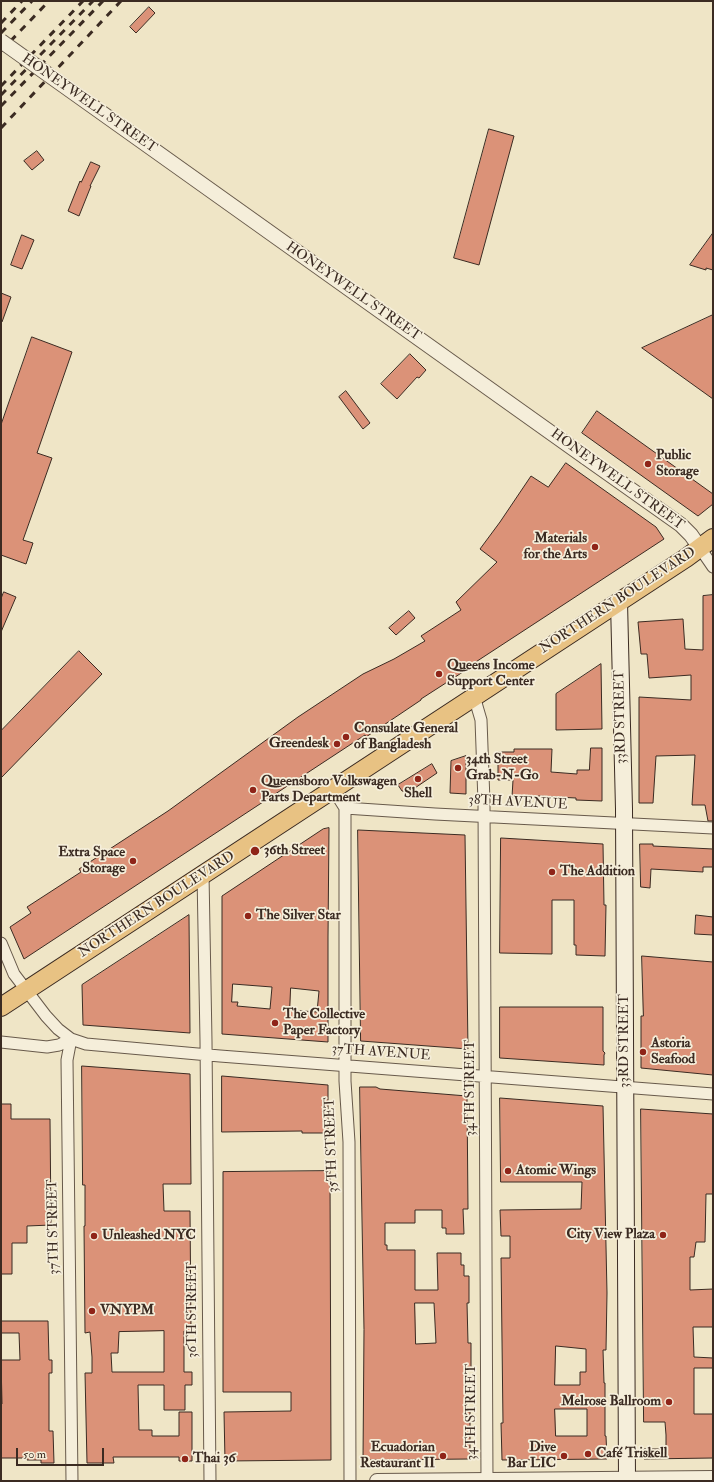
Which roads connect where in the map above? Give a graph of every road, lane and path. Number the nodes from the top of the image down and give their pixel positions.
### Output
1 (1, 41) edge
2 (706, 543) edge
3 (713, 567) edge
4 (618, 602) junction
5 (474, 696) junction
6 (333, 789) junction
7 (345, 808) junction
8 (484, 816) junction
9 (624, 823) junction
10 (713, 828) edge
11 (203, 874) junction
12 (1, 943) edge
13 (26, 990) junction
14 (1, 1007) edge
15 (70, 1039) junction
16 (1, 1042) edge
17 (206, 1055) junction
18 (346, 1066) junction
19 (486, 1077) junction
20 (625, 1088) junction
21 (713, 1094) edge
22 (713, 1478) edge
23 (627, 1480) edge
24 (72, 1481) edge
25 (210, 1481) edge
26 (350, 1481) edge
27 (377, 1481) edge
28 (488, 1481) edge

1 - 2 street, HONEYWELL STREET, bridge
2 - 3 street
2 - 4 main road, NORTHERN BOULEVARD
4 - 5 main road, NORTHERN BOULEVARD
4 - 9 main road, 33RD STREET
5 - 6 main road, NORTHERN BOULEVARD
5 - 8 street, 34TH STREET
6 - 7 street
6 - 11 main road, NORTHERN BOULEVARD
7 - 8 street, 38TH AVENUE
7 - 18 street, 35TH STREET
8 - 9 street, 38TH AVENUE
8 - 19 street, 34TH STREET
9 - 10 street, 38TH AVENUE
9 - 20 main road, 33RD STREET
11 - 13 main road, NORTHERN BOULEVARD
11 - 17 street, 36TH STREET
12 - 13 street
13 - 14 main road, NORTHERN BOULEVARD
13 - 15 street
15 - 16 street
15 - 17 street, 37TH AVENUE
15 - 24 street, 37TH STREET
17 - 18 street, 37TH AVENUE
17 - 25 street, 36TH STREET
18 - 19 street, 37TH AVENUE
18 - 26 street, 35TH STREET
19 - 20 street, 37TH AVENUE
19 - 28 street, 34TH STREET
20 - 21 street, 37TH AVENUE
20 - 23 main road, 33RD STREET
22 - 23 street
23 - 28 street
27 - 28 street

